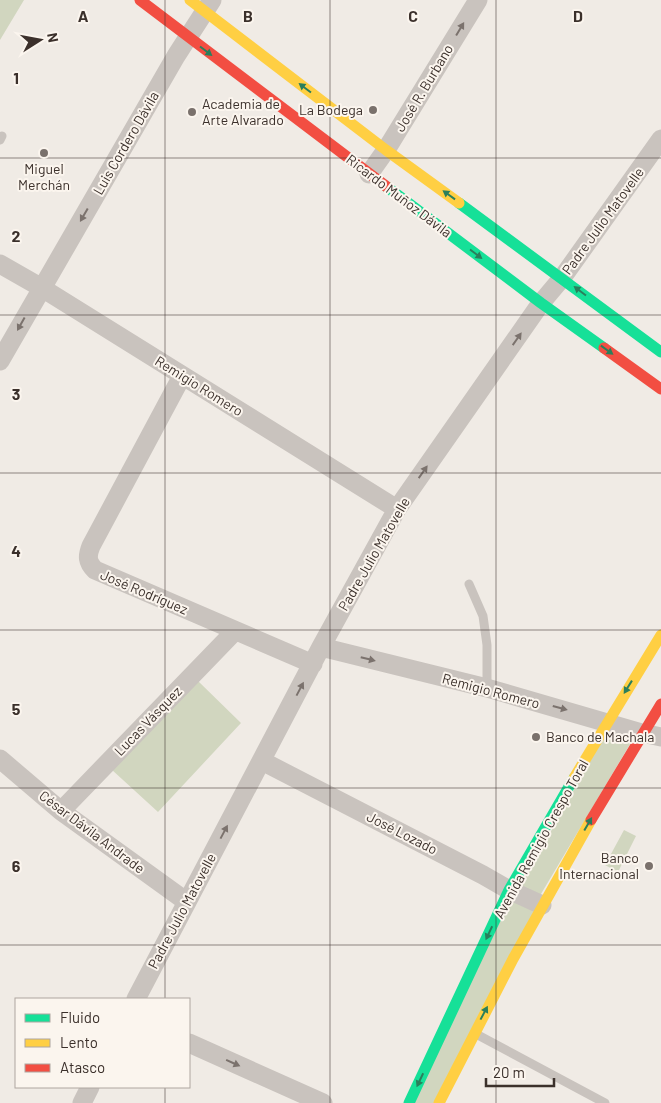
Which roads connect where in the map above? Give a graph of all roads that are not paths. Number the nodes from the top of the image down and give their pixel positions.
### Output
1 (140, 0) edge
2 (190, 0) edge
3 (475, 1) edge
4 (209, 6) edge
5 (188, 37) junction
6 (661, 140) edge
7 (386, 150) junction
8 (369, 174) junction
9 (0, 264) edge
10 (562, 278) junction
11 (42, 288) junction
12 (541, 303) junction
13 (661, 352) edge
14 (0, 361) edge
15 (182, 376) junction
16 (661, 389) edge
17 (397, 509) junction
18 (469, 584) dead end
19 (235, 631) junction
20 (661, 636) edge
21 (321, 647) junction
22 (313, 664) junction
23 (487, 688) junction
24 (661, 704) edge
25 (607, 722) junction
26 (642, 733) junction
27 (661, 737) edge
28 (0, 759) edge
29 (262, 761) junction
30 (61, 811) junction
31 (509, 890) junction
32 (187, 902) junction
33 (542, 904) junction
34 (137, 998) edge
35 (474, 1033) junction
36 (190, 1043) edge
37 (90, 1088) edge
38 (82, 1103) edge
39 (323, 1103) edge
40 (408, 1103) edge
41 (439, 1103) edge
42 (605, 1103) edge

1 - 5 main road, Ricardo Muñoz Dávila
2 - 4 main road, Ricardo Muñoz Dávila
7 -> 3 street, José R. Burbano
4 - 5 street, Luis Cordero Dávila
7 -> 4 main road, Ricardo Muñoz Dávila
5 -> 8 main road, Ricardo Muñoz Dávila
5 -> 11 street, Luis Cordero Dávila
6 - 10 street, Padre Julio Matovelle
7 - 8 street, José R. Burbano
10 -> 7 main road, Ricardo Muñoz Dávila
8 -> 12 main road, Ricardo Muñoz Dávila
9 - 11 street, Remigio Romero
10 - 12 street, Padre Julio Matovelle
13 -> 10 main road, Ricardo Muñoz Dávila
11 -> 14 street, Luis Cordero Dávila
11 - 15 street, Remigio Romero
12 -> 16 main road, Ricardo Muñoz Dávila
17 -> 12 street, Padre Julio Matovelle
15 - 17 street, Remigio Romero
15 - 19 street, José Rodríguez
17 - 21 street, Padre Julio Matovelle
18 - 23 lane
19 - 22 street, José Rodríguez
19 - 30 street, Lucas Vásquez
20 -> 25 main road, Avenida Remigio Crespo Toral
21 - 22 street, Padre Julio Matovelle
21 -> 23 street, Remigio Romero
29 -> 22 street, Padre Julio Matovelle
23 -> 25 street, Remigio Romero
24 - 26 main road
25 - 26 street, Remigio Romero
25 - 31 main road, Avenida Remigio Crespo Toral
26 - 27 street, Remigio Romero
33 -> 26 main road
28 - 30 street, César Dávila Andrade
29 - 31 street, José Lozado
32 -> 29 street, Padre Julio Matovelle
30 - 32 street, César Dávila Andrade
31 - 33 street, José Lozado
31 -> 40 main road, Avenida Remigio Crespo Toral
32 - 34 street, Padre Julio Matovelle
35 -> 33 main road
35 - 41 main road
35 - 42 lane
36 -> 39 street
37 - 38 street

